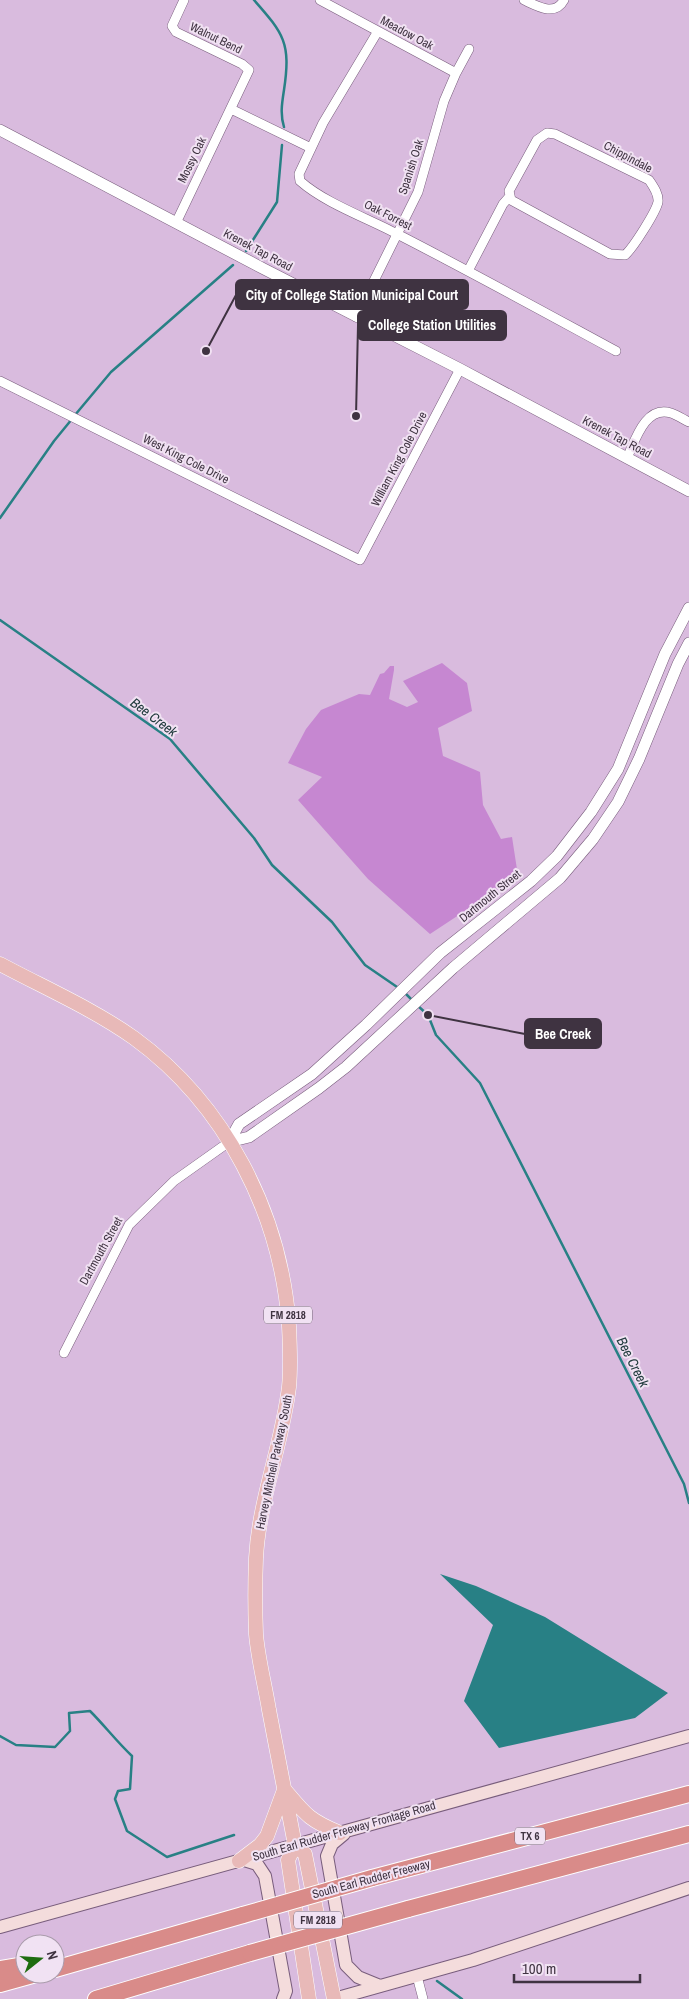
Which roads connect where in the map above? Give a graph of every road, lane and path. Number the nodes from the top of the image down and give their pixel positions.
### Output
1 (184, 0) edge
2 (320, 0) edge
3 (524, 0) edge
4 (564, 0) edge
5 (378, 31) junction
6 (469, 49) dead end
7 (249, 70) joint
8 (456, 73) junction
9 (230, 109) junction
10 (0, 130) edge
11 (311, 148) junction
12 (510, 196) junction
13 (176, 223) junction
14 (398, 234) junction
15 (468, 271) junction
16 (356, 317) junction
17 (616, 351) dead end
18 (460, 369) junction
19 (0, 381) edge
20 (689, 422) edge
21 (627, 458) junction
22 (689, 491) edge
23 (360, 560) joint
24 (689, 608) edge
25 (689, 643) edge
26 (0, 964) edge
27 (230, 1142) junction
28 (64, 1352) dead end
29 (689, 1736) edge
30 (284, 1789) junction
31 (689, 1794) edge
32 (344, 1832) junction
33 (689, 1834) edge
34 (295, 1845) junction
35 (242, 1860) junction
36 (689, 1888) edge
37 (0, 1926) edge
38 (118, 1951) junction
39 (65, 1959) edge
40 (65, 1966) edge
41 (15, 1967) edge
42 (0, 1969) edge
43 (417, 1976) junction
44 (15, 1980) edge
45 (0, 1984) edge
46 (380, 1986) junction
47 (364, 1991) junction
48 (96, 1999) edge
49 (283, 1999) edge
50 (309, 1999) edge
51 (334, 1999) edge
52 (354, 1999) edge
53 (422, 1999) edge

1 - 7 street, Walnut Bend
2 - 5 street, Meadow Oak
3 - 4 street
5 - 8 street, Meadow Oak
5 - 11 street, Oak Forrest
6 - 8 street, Spanish Oak
7 - 9 street, Mossy Oak
8 - 14 street, Spanish Oak
9 - 11 street
9 - 13 street, Mossy Oak
10 - 13 street, Krenek Tap Road
11 - 14 street, Oak Forrest
12 - 12 street, Chippindale
12 - 15 street, Chippindale
13 - 16 street, Krenek Tap Road
14 - 15 street, Oak Forrest
14 - 16 street, Spanish Oak
15 - 17 street, Oak Forrest
16 - 18 street, Krenek Tap Road
18 - 21 street, Krenek Tap Road
18 - 23 street, William King Cole Drive
19 - 23 street, West King Cole Drive
20 - 21 street
21 - 22 street, Krenek Tap Road
24 - 27 street, Dartmouth Street
25 - 27 street, Dartmouth Street
26 - 27 main road, Harvey Mitchell Parkway South / FM 2818
27 - 28 street, Dartmouth Street
27 - 30 main road, Harvey Mitchell Parkway South / FM 2818
29 - 32 main road, South Earl Rudder Freeway Frontage Road
30 - 32 main road
30 - 34 main road, Harvey Mitchell Parkway South / FM 2818
30 - 35 main road
31 - 38 highway, South Earl Rudder Freeway / TX 6, bridge
32 - 34 main road, South Earl Rudder Freeway Frontage Road
32 - 46 main road
33 - 48 highway, bridge
34 - 35 main road, South Earl Rudder Freeway Frontage Road
34 - 50 main road, Harvey Mitchell Parkway South / FM 2818
34 - 51 main road, Harvey Mitchell Parkway South / FM 2818
35 - 37 main road, South Earl Rudder Freeway Frontage Road
35 - 49 main road
36 - 43 main road
38 - 39 highway
38 - 40 highway, South Earl Rudder Freeway / TX 6
41 - 42 highway
43 - 46 main road
43 - 53 street
44 - 45 highway
46 - 47 main road
47 - 51 main road
47 - 52 main road

